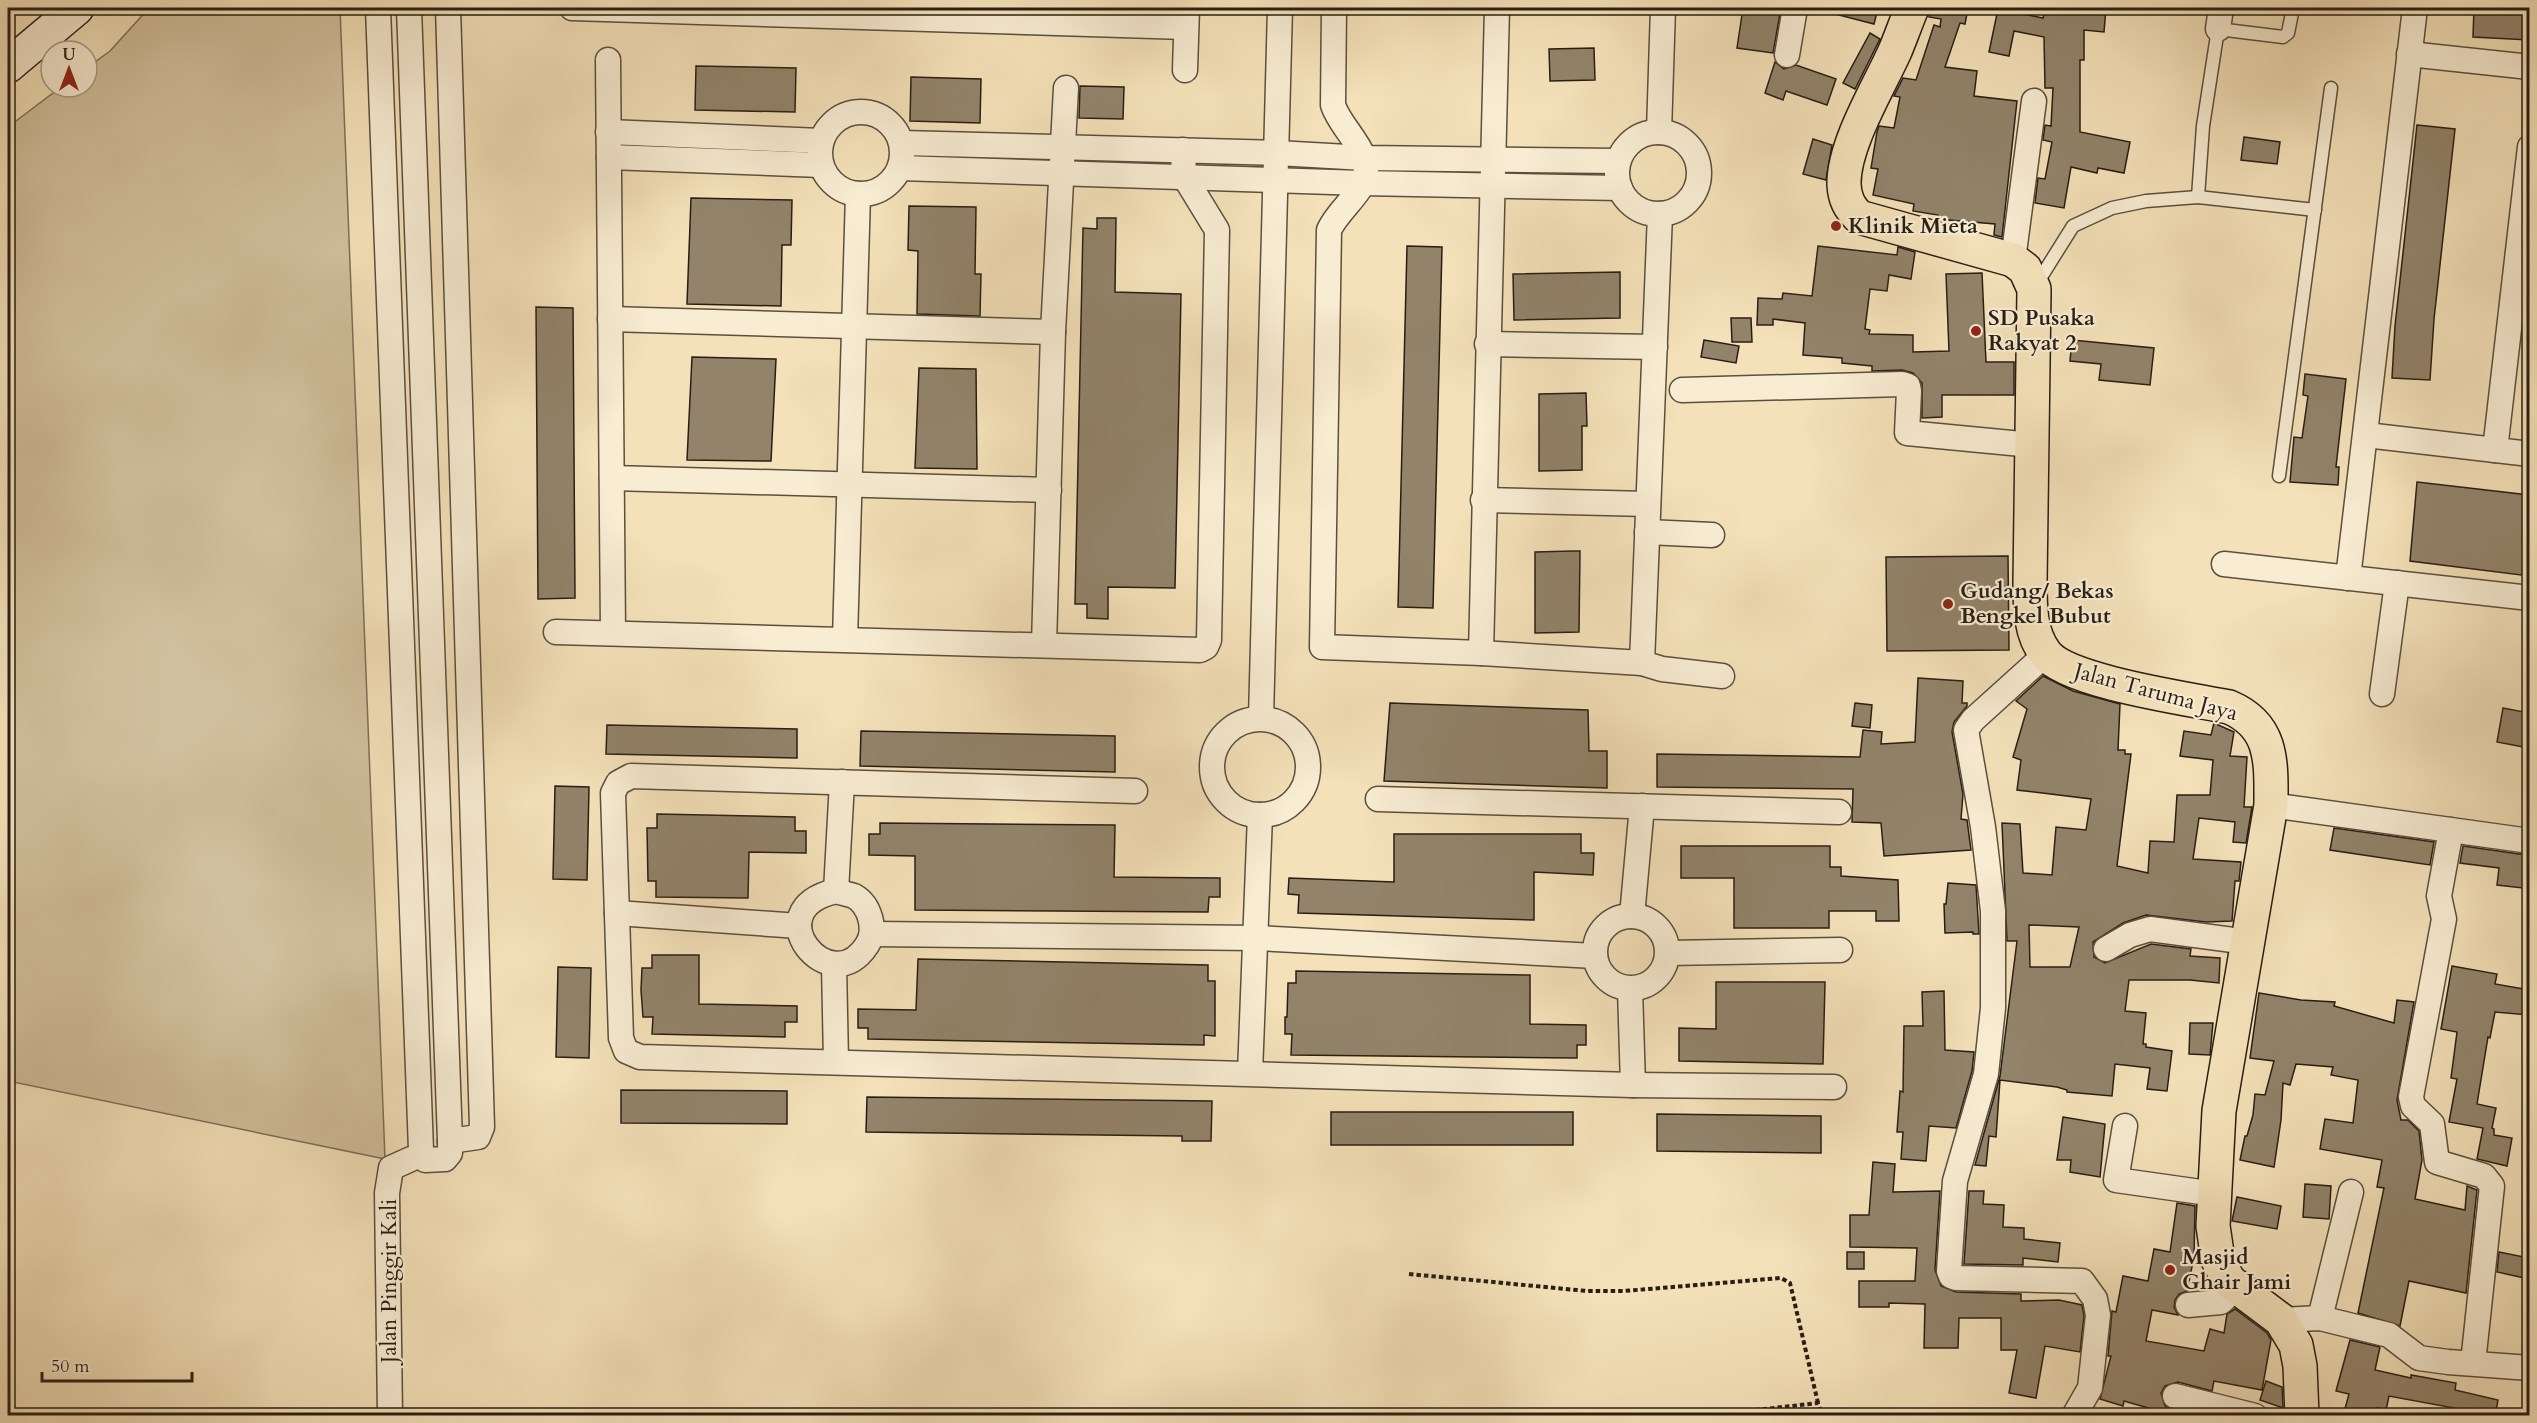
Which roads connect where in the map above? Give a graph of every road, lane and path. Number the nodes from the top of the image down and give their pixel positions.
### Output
1 (77, 8) edge
2 (378, 8) edge
3 (409, 8) edge
4 (448, 8) edge
5 (573, 8) edge
6 (1280, 8) edge
7 (1334, 8) edge
8 (1497, 8) edge
9 (1663, 8) edge
10 (1795, 8) edge
11 (1912, 8) edge
12 (2293, 8) edge
13 (2415, 8) edge
14 (1091, 16) edge
15 (1186, 17) edge
16 (2219, 18) edge
17 (2409, 54) junction
18 (1787, 56) dead end
19 (608, 60) dead end
20 (8, 66) edge
21 (2529, 67) edge
22 (1185, 70) dead end
23 (1066, 88) dead end
24 (2331, 88) dead end
25 (2034, 101) dead end
26 (608, 132) junction
27 (1659, 132) junction
28 (821, 141) junction
29 (902, 143) junction
30 (2529, 147) edge
31 (1063, 148) junction
32 (1183, 150) junction
33 (1277, 153) junction
34 (609, 157) junction
35 (1365, 158) junction
36 (1492, 158) junction
37 (1618, 161) junction
38 (821, 165) junction
39 (900, 168) junction
40 (1062, 174) junction
41 (1184, 176) junction
42 (1276, 178) junction
43 (1363, 183) junction
44 (1492, 184) junction
45 (1620, 188) junction
46 (858, 194) junction
47 (2198, 197) junction
48 (2315, 210) junction
49 (2526, 213) edge
50 (1660, 214) junction
51 (385, 223) junction
52 (417, 223) junction
53 (2013, 260) junction
54 (2034, 289) junction
55 (2520, 311) edge
56 (610, 319) junction
57 (854, 326) junction
58 (1053, 332) junction
59 (1487, 344) junction
60 (1655, 347) junction
61 (1682, 390) dead end
62 (2366, 435) junction
63 (2032, 445) junction
64 (2495, 450) junction
65 (2529, 454) edge
66 (2279, 476) dead end
67 (612, 478) junction
68 (849, 484) junction
69 (1049, 490) junction
70 (1483, 500) junction
71 (1648, 504) junction
72 (1647, 532) junction
73 (1712, 535) dead end
74 (2224, 564) dead end
75 (2348, 578) junction
76 (2397, 583) junction
77 (2529, 598) edge
78 (556, 632) dead end
79 (613, 633) junction
80 (845, 639) junction
81 (1044, 645) junction
82 (1481, 653) junction
83 (2046, 654) junction
84 (1642, 663) junction
85 (1722, 676) dead end
86 (2382, 694) dead end
87 (1261, 718) junction
88 (842, 782) junction
89 (1135, 791) dead end
90 (1378, 799) dead end
91 (2271, 805) junction
92 (1642, 806) junction
93 (1839, 812) dead end
94 (1260, 815) junction
95 (2451, 830) junction
96 (2529, 841) edge
97 (836, 891) junction
98 (617, 913) junction
99 (1632, 916) junction
100 (798, 926) junction
101 (873, 934) junction
102 (1256, 938) junction
103 (2248, 942) junction
104 (2106, 949) dead end
105 (1840, 950) dead end
106 (1668, 953) junction
107 (1595, 956) junction
108 (834, 964) junction
109 (1630, 989) junction
110 (836, 1062) junction
111 (1250, 1073) junction
112 (1633, 1085) junction
113 (1834, 1087) dead end
114 (2125, 1126) dead end
115 (450, 1141) junction
116 (411, 1159) dead end
117 (2351, 1192) dead end
118 (2215, 1194) junction
119 (1409, 1274) dead end
120 (2237, 1287) junction
121 (2188, 1305) dead end
122 (2320, 1318) junction
123 (2281, 1320) junction
124 (2473, 1364) junction
125 (2529, 1368) edge
126 (2175, 1396) dead end
127 (1818, 1403) junction
128 (390, 1416) edge
129 (1703, 1416) edge
130 (1822, 1416) edge
131 (2074, 1416) edge
132 (2255, 1416) edge
133 (2302, 1416) edge

1 - 20 street
2 - 51 street
3 - 52 street
4 - 115 street
5 - 14 street
6 - 33 street
7 - 35 street
8 - 36 street
9 - 27 street
10 - 18 street
11 - 53 main road
12 - 16 lane
13 - 17 street
14 - 15 street
15 - 22 street
16 - 47 lane
17 - 21 street
17 - 62 street
19 - 26 street
23 - 31 street
24 - 48 lane
25 - 53 street
26 - 28 street
26 - 34 street
27 - 37 street
27 - 50 street
28 - 29 street
28 - 38 street
29 - 31 street
29 - 39 street
30 - 49 street
31 - 32 street
31 - 40 street
32 - 33 street
32 - 41 street
33 - 35 street
33 - 42 street
34 - 38 street
34 - 56 street
35 - 36 street
35 - 43 street
36 - 37 street
36 - 44 street
37 - 45 street
38 - 46 street
39 - 40 street
39 - 46 street
40 - 41 street
40 - 58 street
41 - 42 street
41 - 81 street
42 - 43 street
42 - 87 street
43 - 44 street
43 - 82 street
44 - 45 street
44 - 59 street
45 - 50 street
46 - 57 street
47 - 48 lane
47 - 54 lane
48 - 66 lane
49 - 55 street
50 - 60 street
51 - 52 street
51 - 115 street
52 - 115 street
53 - 54 main road
54 - 63 main road, Jalan Taruma Jaya
55 - 64 street
56 - 57 street
56 - 67 street
57 - 58 street
57 - 68 street
58 - 69 street
59 - 60 street
59 - 70 street
60 - 71 street
61 - 63 street
62 - 64 street
62 - 75 street
63 - 83 main road, Jalan Taruma Jaya
64 - 65 street
67 - 68 street
67 - 79 street
68 - 69 street
68 - 80 street
69 - 81 street
70 - 71 street
70 - 82 street
71 - 72 street
72 - 73 street
72 - 84 street
74 - 75 street
75 - 76 street
76 - 77 street
76 - 86 street
78 - 79 street
79 - 80 street
80 - 81 street
82 - 84 street
83 - 91 main road, Jalan Taruma Jaya
83 - 131 street
84 - 85 street
87 - 94 street
87 - 94 street
88 - 89 street
88 - 97 street
88 - 98 street
90 - 92 street
91 - 95 street
91 - 103 main road, Jalan Taruma Jaya
92 - 93 street
92 - 99 street
94 - 102 street
95 - 96 street
95 - 124 street
97 - 100 street
97 - 101 street
98 - 100 street
98 - 110 street
99 - 106 street
99 - 107 street
100 - 108 street
101 - 102 street
101 - 108 street
102 - 107 street
102 - 111 street
103 - 104 street
103 - 118 main road, Jalan Taruma Jaya
105 - 106 street
106 - 109 street
107 - 109 street
108 - 110 street
109 - 112 street
110 - 111 street
111 - 112 street
112 - 113 street
114 - 118 street
116 - 128 street, Jalan Pinggir Kali
117 - 122 street
118 - 120 main road, Jalan Taruma Jaya
119 - 127 path
120 - 121 street
120 - 123 main road, Jalan Taruma Jaya
122 - 123 street
122 - 124 street
123 - 133 main road, Jalan Taruma Jaya
124 - 125 street
126 - 132 street
127 - 129 path
127 - 130 path

